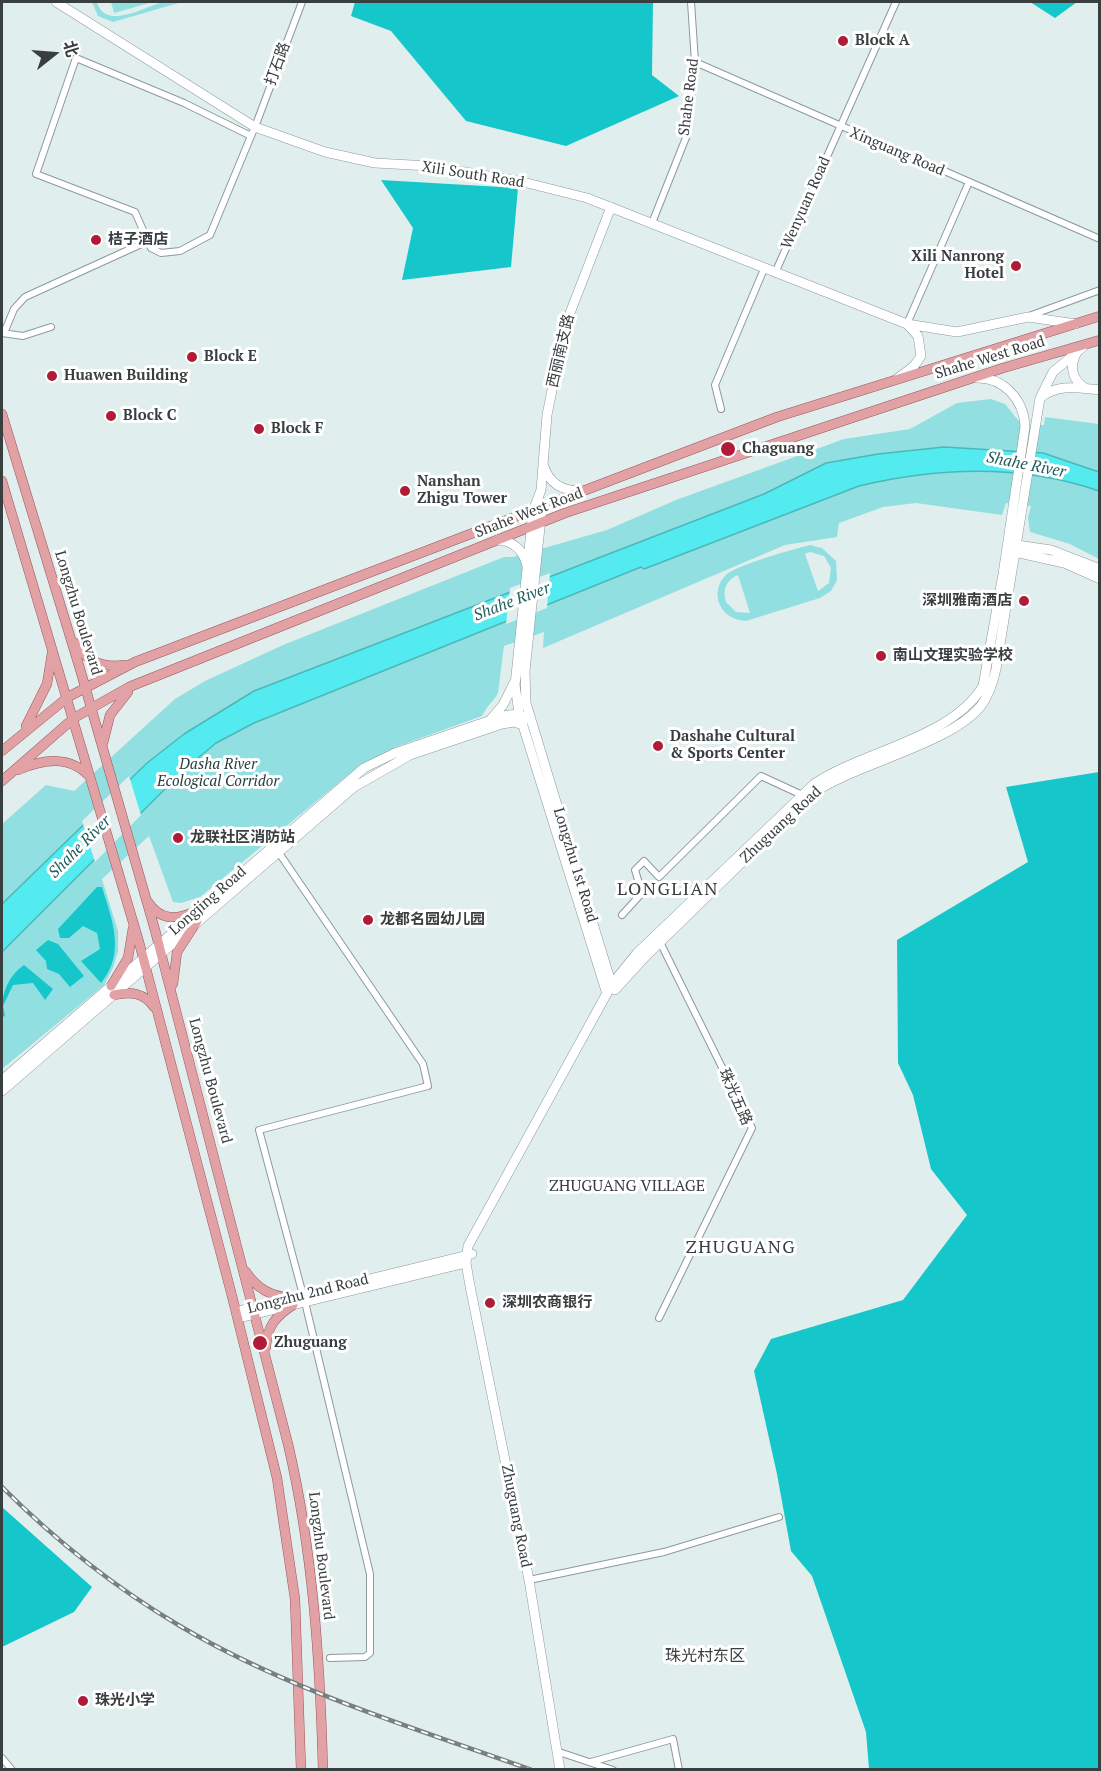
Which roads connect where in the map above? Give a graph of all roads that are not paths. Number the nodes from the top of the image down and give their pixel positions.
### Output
1 (56, 2) edge
2 (302, 2) edge
3 (691, 2) edge
4 (896, 2) edge
5 (695, 62) junction
6 (840, 127) junction
7 (253, 132) junction
8 (969, 182) junction
9 (611, 207) junction
10 (652, 223) junction
11 (1100, 239) edge
12 (148, 241) junction
13 (764, 268) junction
14 (775, 273) junction
15 (1100, 290) edge
16 (1028, 316) junction
17 (1100, 316) edge
18 (907, 324) junction
19 (1076, 324) junction
20 (51, 327) dead end
21 (3, 333) edge
22 (1096, 341) edge
23 (1081, 348) junction
24 (974, 378) junction
25 (892, 381) junction
26 (1085, 388) junction
27 (1100, 390) edge
28 (1040, 398) junction
29 (721, 410) dead end
30 (2, 414) edge
31 (1029, 428) junction
32 (542, 461) junction
33 (2, 481) edge
34 (590, 490) junction
35 (538, 507) junction
36 (536, 525) junction
37 (497, 540) junction
38 (1013, 546) junction
39 (527, 569) junction
40 (1100, 569) edge
41 (1100, 579) edge
42 (68, 628) junction
43 (52, 644) junction
44 (135, 663) junction
45 (515, 678) junction
46 (139, 683) junction
47 (85, 686) junction
48 (68, 697) junction
49 (91, 707) junction
50 (520, 715) junction
51 (74, 718) junction
52 (486, 722) junction
53 (527, 722) junction
54 (17, 737) junction
55 (2, 751) edge
56 (104, 751) junction
57 (5, 778) edge
58 (92, 779) junction
59 (800, 794) junction
60 (276, 848) junction
61 (146, 897) junction
62 (622, 915) dead end
63 (196, 916) junction
64 (133, 920) junction
65 (660, 942) junction
66 (160, 948) junction
67 (144, 962) junction
68 (610, 989) junction
69 (112, 991) junction
70 (176, 1011) junction
71 (158, 1015) junction
72 (2, 1080) edge
73 (2, 1091) edge
74 (468, 1258) junction
75 (241, 1262) junction
76 (304, 1299) junction
77 (292, 1301) junction
78 (254, 1311) junction
79 (237, 1315) junction
80 (659, 1318) dead end
81 (265, 1356) junction
82 (778, 1517) dead end
83 (529, 1580) junction
84 (330, 1658) dead end
85 (559, 1752) junction
86 (2, 1758) edge
87 (591, 1762) junction
88 (12, 1770) edge
89 (301, 1770) edge
90 (323, 1770) edge
91 (560, 1770) edge
92 (613, 1770) edge
93 (679, 1770) edge

1 - 7 street, Xili South Road
2 - 7 street, 打石路
3 - 5 street, Shahe Road
4 - 6 street, Wenyuan Road
5 - 6 street, Xinguang Road
5 - 10 street, Shahe Road
6 - 8 street, Xinguang Road
6 - 14 street, Wenyuan Road
7 - 9 street, Xili South Road
7 - 12 street, 打石路
7 - 12 street
8 - 11 street, Xinguang Road
8 - 18 street
9 - 10 street, Xili South Road
9 - 32 street, 西丽南支路
10 - 13 street, Xili South Road
12 - 21 street
13 - 14 street, Xili South Road
13 - 29 street
14 - 18 street, Xili South Road
15 - 16 street
16 - 18 street, Xili South Road
16 - 19 street, Xili South Road
17 - 19 main road, Shahe West Road
18 - 25 street
19 - 25 main road, Shahe West Road
20 - 21 street
22 - 23 street, Zhuguang Road
22 - 24 main road, Shahe West Road
23 - 26 street
23 - 28 street, Zhuguang Road
24 - 31 street, Zhuguang Road
24 - 36 main road, Shahe West Road
25 - 34 main road, Shahe West Road
26 - 27 street
26 - 28 street
28 - 31 street, Zhuguang Road
30 - 42 main road, Longzhu Boulevard
31 - 38 street, Zhuguang Road
32 - 34 street
32 - 35 street, 西丽南支路
33 - 43 main road, Longzhu Boulevard
34 - 35 main road, Shahe West Road
35 - 36 street, Longzhu 1st Road
35 - 44 main road, Shahe West Road
36 - 37 main road, Shahe West Road
36 - 39 street, Longzhu 1st Road
36 - 53 street, Longzhu 1st Road
37 - 39 street
37 - 46 main road, Shahe West Road
38 - 40 street
38 - 41 street
38 - 59 street, Zhuguang Road
38 - 65 street, Zhuguang Road
39 - 45 street, Longzhu 1st Road
42 - 44 main road
42 - 47 main road, Longzhu Boulevard
43 - 48 main road, Longzhu Boulevard
43 - 54 main road
44 - 47 main road, Shahe West Road
45 - 50 street, Longzhu 1st Road
45 - 52 street
46 - 49 main road, Shahe West Road
46 - 56 main road
47 - 48 main road, Shahe West Road
47 - 49 main road, Longzhu Boulevard
48 - 51 main road, Longzhu Boulevard
48 - 54 main road, Shahe West Road
49 - 51 main road, Shahe West Road
49 - 56 main road, Longzhu Boulevard
50 - 52 street, Longjing Road
50 - 53 street, Longzhu 1st Road
51 - 57 main road, Shahe West Road
51 - 58 main road, Longzhu Boulevard
52 - 60 street, Longjing Road
53 - 60 street, Longjing Road
53 - 68 street, Longzhu 1st Road
54 - 55 main road, Shahe West Road
56 - 61 main road, Longzhu Boulevard
57 - 58 main road
58 - 64 main road, Longzhu Boulevard
59 - 62 street
59 - 68 street, Zhuguang Road
60 - 63 street, Longjing Road
60 - 76 street
61 - 63 main road
61 - 66 main road, Longzhu Boulevard
63 - 66 street, Longjing Road
63 - 70 main road
64 - 67 main road, Longzhu Boulevard
64 - 69 main road
65 - 68 street, Zhuguang Road
65 - 80 street, 珠光五路
66 - 67 street, Longjing Road
66 - 70 main road, Longzhu Boulevard
67 - 69 street, Longjing Road
67 - 71 main road, Longzhu Boulevard
68 - 74 street, Zhuguang Road
69 - 71 main road
69 - 72 street, Longjing Road
69 - 73 street, Longjing Road
70 - 75 main road, Longzhu Boulevard
71 - 79 main road, Longzhu Boulevard
74 - 76 street, Longzhu 2nd Road
74 - 83 street, Zhuguang Road
75 - 77 main road
75 - 78 main road, Longzhu Boulevard
76 - 77 street, Longzhu 2nd Road
76 - 84 street
77 - 78 street, Longzhu 2nd Road
77 - 81 main road
78 - 79 street, Longzhu 2nd Road
78 - 81 main road, Longzhu Boulevard
79 - 89 main road, Longzhu Boulevard
81 - 90 main road, Longzhu Boulevard
82 - 83 street
83 - 85 street, Zhuguang Road
85 - 87 street
85 - 91 street, Zhuguang Road
86 - 88 street
87 - 92 street
87 - 93 street

